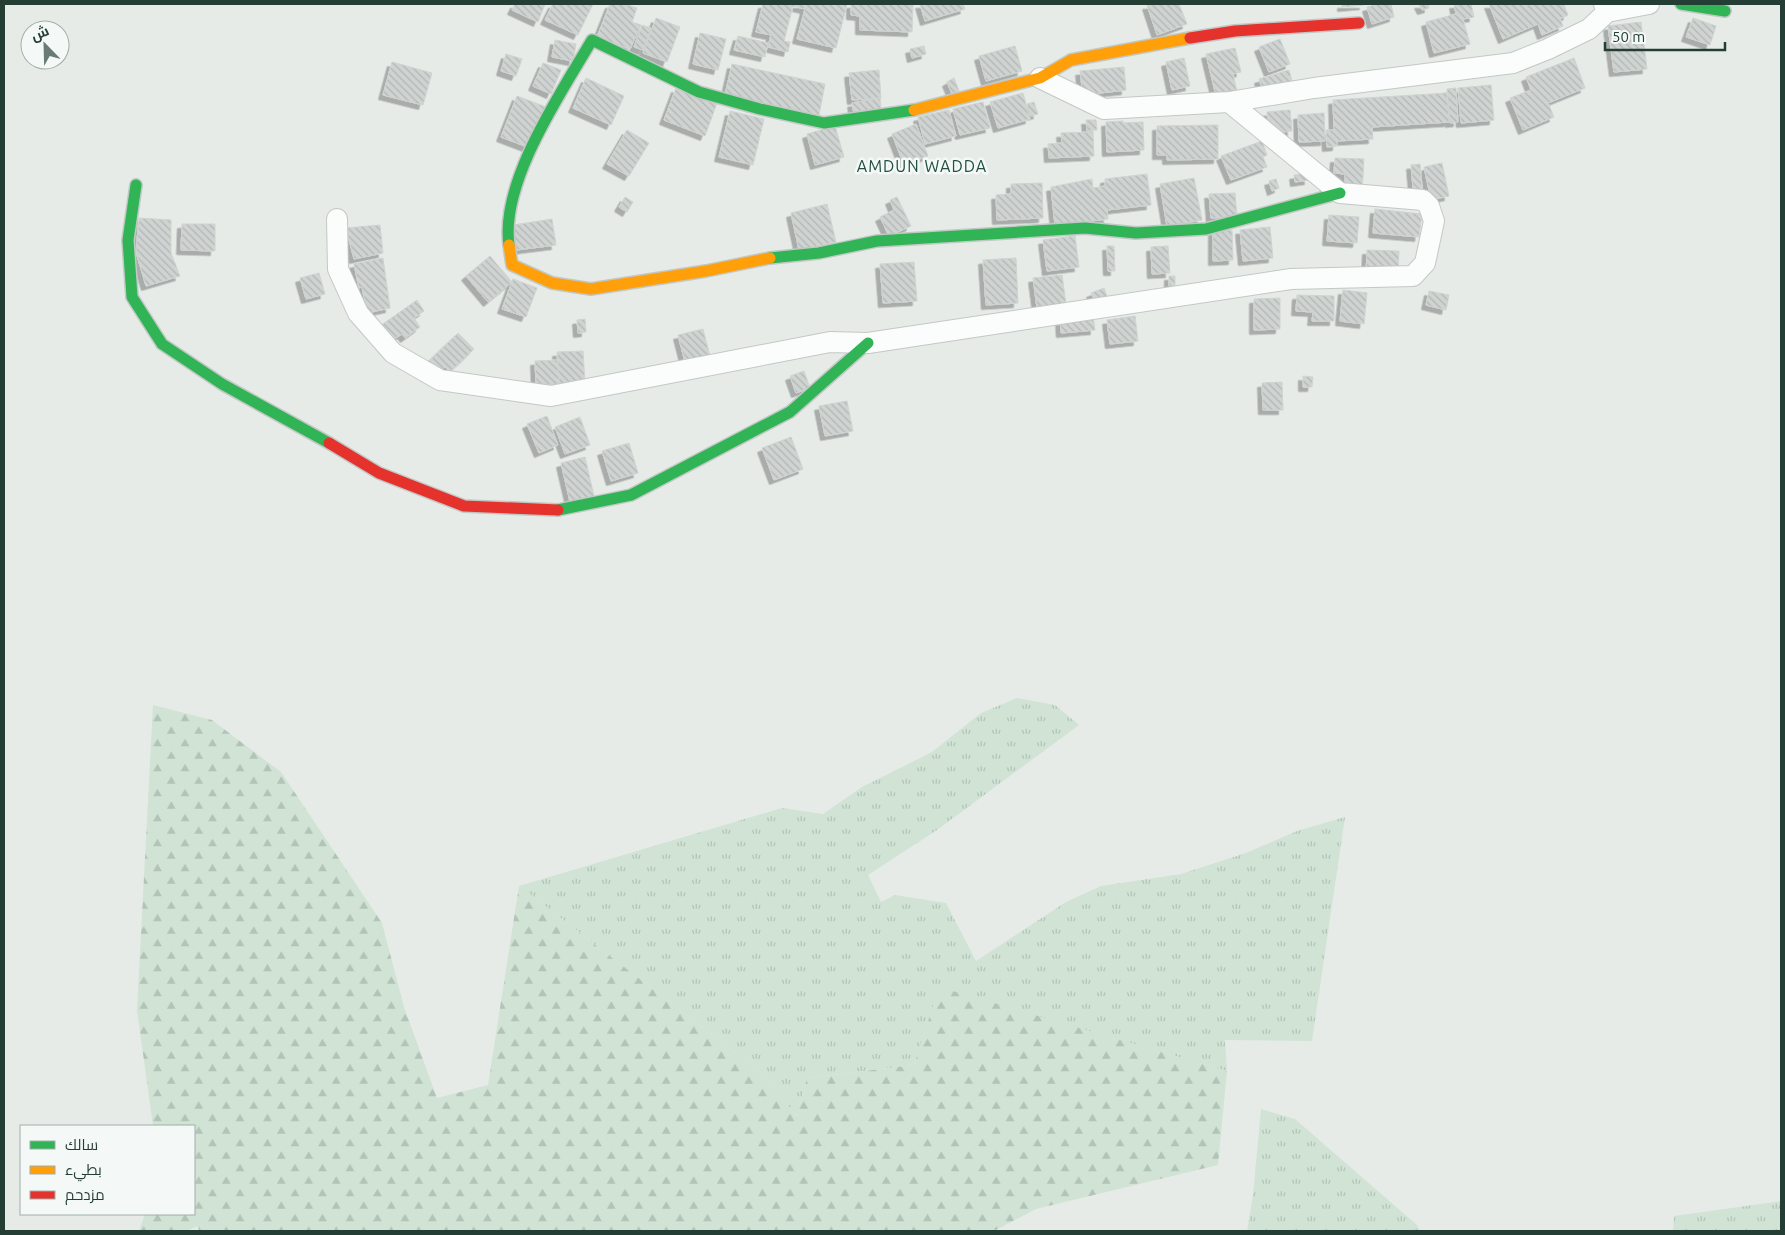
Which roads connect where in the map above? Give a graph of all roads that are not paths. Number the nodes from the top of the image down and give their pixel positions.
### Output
1 (1649, 4) edge
2 (1681, 4) edge
3 (1606, 8) edge
4 (1725, 11) dead end
5 (1359, 23) dead end
6 (1040, 78) junction
7 (1229, 102) junction
8 (136, 185) dead end
9 (1340, 193) junction
10 (337, 219) dead end
11 (868, 343) junction

1 - 3 street
2 - 4 street
3 - 7 street
5 - 6 street
6 - 7 street
6 - 9 street
7 - 9 street
8 - 11 street
9 - 11 street
10 - 11 street

